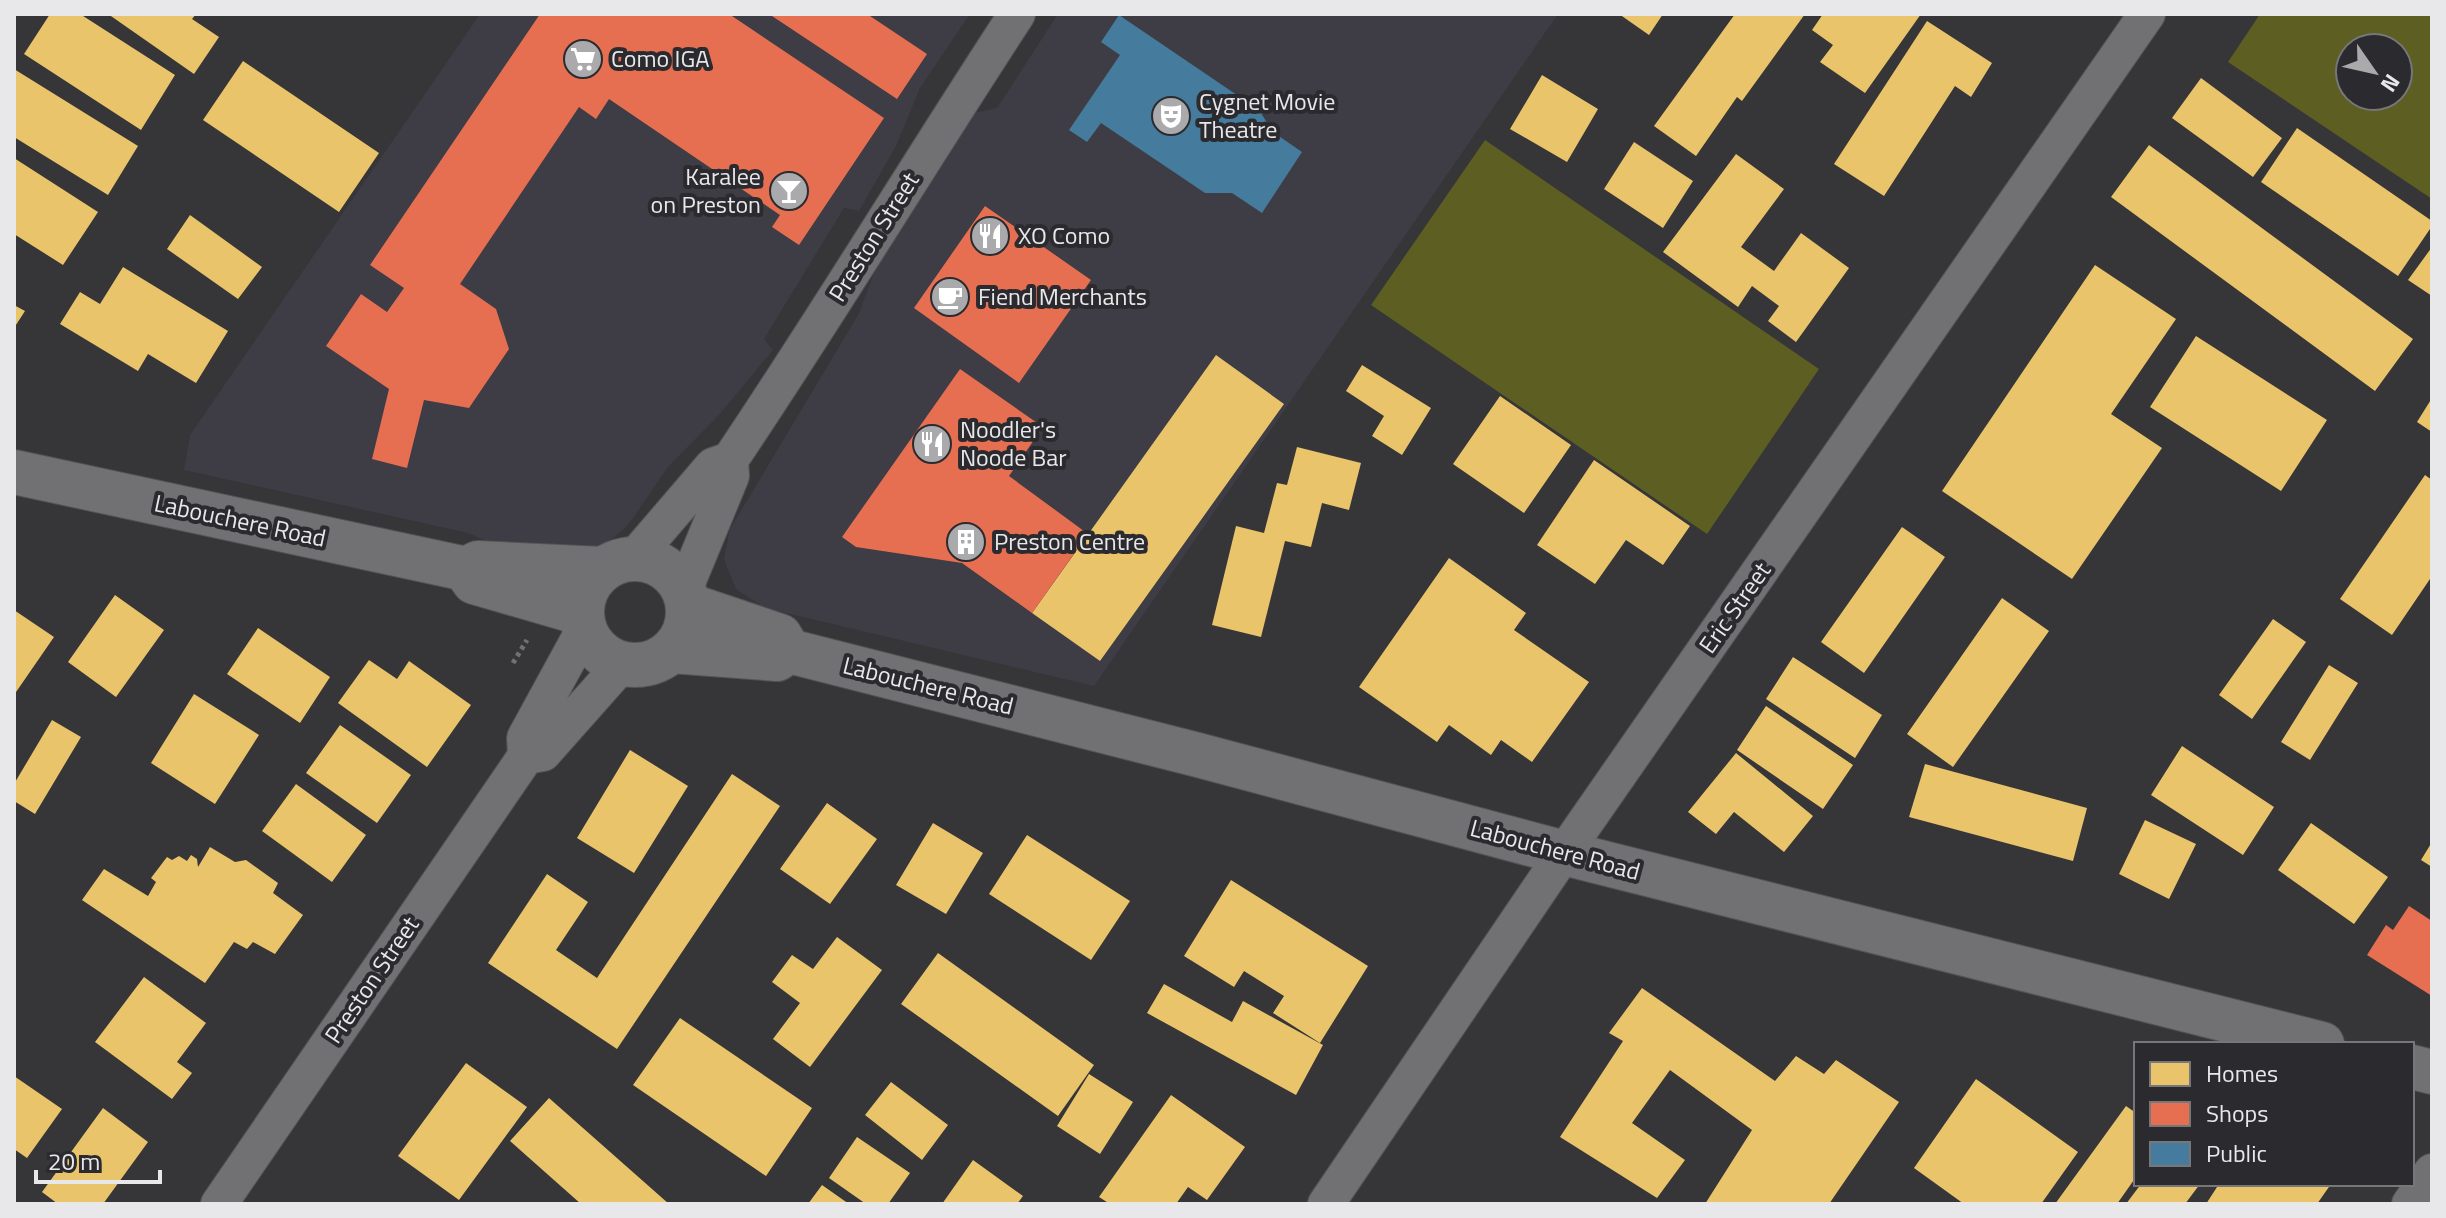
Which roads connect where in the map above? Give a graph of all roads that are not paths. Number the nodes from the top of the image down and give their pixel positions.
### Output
1 (1017, 14) edge
2 (2136, 18) edge
3 (730, 460) junction
4 (14, 472) edge
5 (618, 563) junction
6 (466, 569) junction
7 (686, 598) junction
8 (582, 621) junction
9 (671, 651) junction
10 (789, 651) junction
11 (622, 664) junction
12 (526, 756) junction
13 (1564, 853) junction
14 (2314, 1042) edge
15 (2432, 1172) edge
16 (219, 1204) edge
17 (1326, 1204) edge
18 (2410, 1204) edge

1 - 3 street, Preston Street
2 - 13 street, Eric Street
3 - 5 street, Preston Street
3 - 7 street, Preston Street
4 - 6 main road, Labouchere Road
5 - 6 main road, Labouchere Road
5 - 7 main road
5 - 8 main road
6 - 8 main road, Labouchere Road
7 - 9 main road
7 - 10 main road, Labouchere Road
8 - 11 main road
8 - 12 street, Preston Street
9 - 10 main road, Labouchere Road
9 - 11 main road
10 - 13 main road, Labouchere Road
11 - 12 street, Preston Street
12 - 16 street, Preston Street
13 - 14 main road, Labouchere Road
13 - 17 street, Eric Street
15 - 18 street

